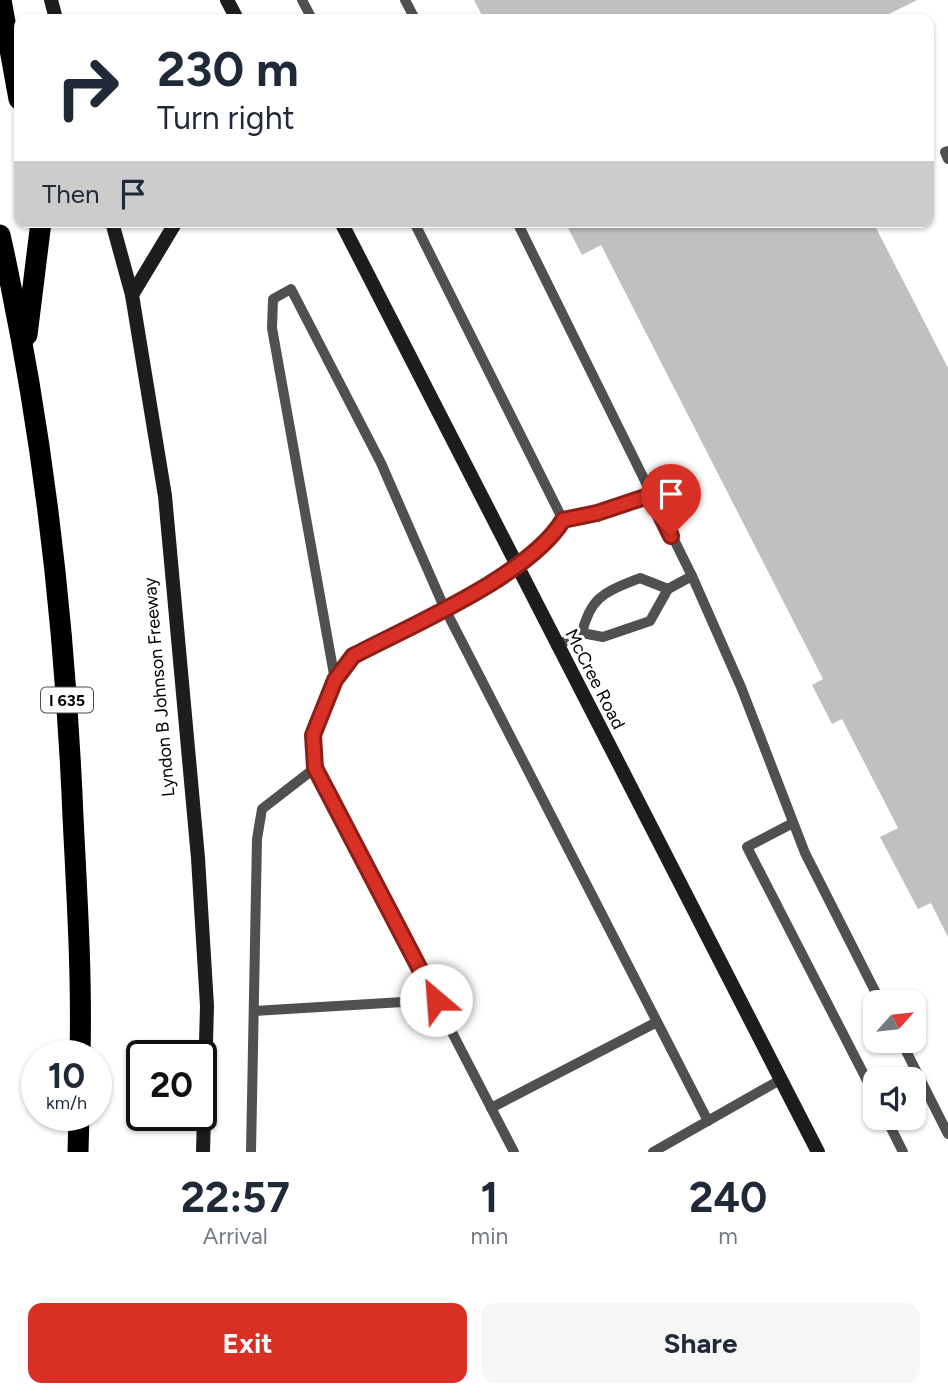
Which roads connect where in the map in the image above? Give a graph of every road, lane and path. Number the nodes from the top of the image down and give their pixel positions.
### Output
1 (1, 0) edge
2 (14, 72) edge
3 (948, 151) edge
4 (948, 159) edge
5 (40, 228) edge
6 (115, 228) edge
7 (172, 228) edge
8 (344, 228) edge
9 (417, 228) edge
10 (520, 228) edge
11 (0, 235) edge
12 (132, 295) junction
13 (25, 347) junction
14 (651, 495) junction
15 (563, 520) junction
16 (517, 568) junction
17 (692, 576) junction
18 (668, 589) junction
19 (444, 607) junction
20 (582, 633) junction
21 (556, 646) junction
22 (335, 680) junction
23 (315, 768) junction
24 (793, 822) junction
25 (874, 990) edge
26 (436, 1000) junction
27 (254, 1011) junction
28 (657, 1022) junction
29 (80, 1040) edge
30 (908, 1054) edge
31 (863, 1073) edge
32 (780, 1080) junction
33 (491, 1108) junction
34 (708, 1121) junction
35 (892, 1130) edge
36 (79, 1131) edge
37 (948, 1134) edge
38 (78, 1152) edge
39 (203, 1152) edge
40 (251, 1152) edge
41 (513, 1152) edge
42 (653, 1152) edge
43 (818, 1152) edge
44 (903, 1152) edge

1 - 2 highway
3 - 4 lane
5 - 13 highway
6 - 12 main road, Lyndon B Johnson Freeway
7 - 12 main road
8 - 16 main road, McCree Road
9 - 15 lane
10 - 14 lane
11 - 13 highway, I 635
12 - 39 main road, Lyndon B Johnson Freeway
13 - 29 highway, I 635
14 - 15 lane
14 - 17 lane
15 - 16 lane
16 - 19 lane
16 - 21 main road, McCree Road
17 - 18 lane
17 - 24 lane
18 - 20 lane
18 - 20 lane
19 - 22 lane
19 - 22 lane
19 - 28 lane
20 - 21 lane
21 - 32 main road, McCree Road
22 - 23 lane
23 - 26 lane
23 - 27 lane
24 - 25 lane
24 - 31 lane
26 - 27 lane
26 - 33 lane
27 - 40 lane
28 - 33 lane
28 - 34 lane
30 - 37 lane
32 - 34 lane
32 - 43 main road, McCree Road
33 - 41 lane
34 - 42 lane
35 - 44 lane
36 - 38 highway

